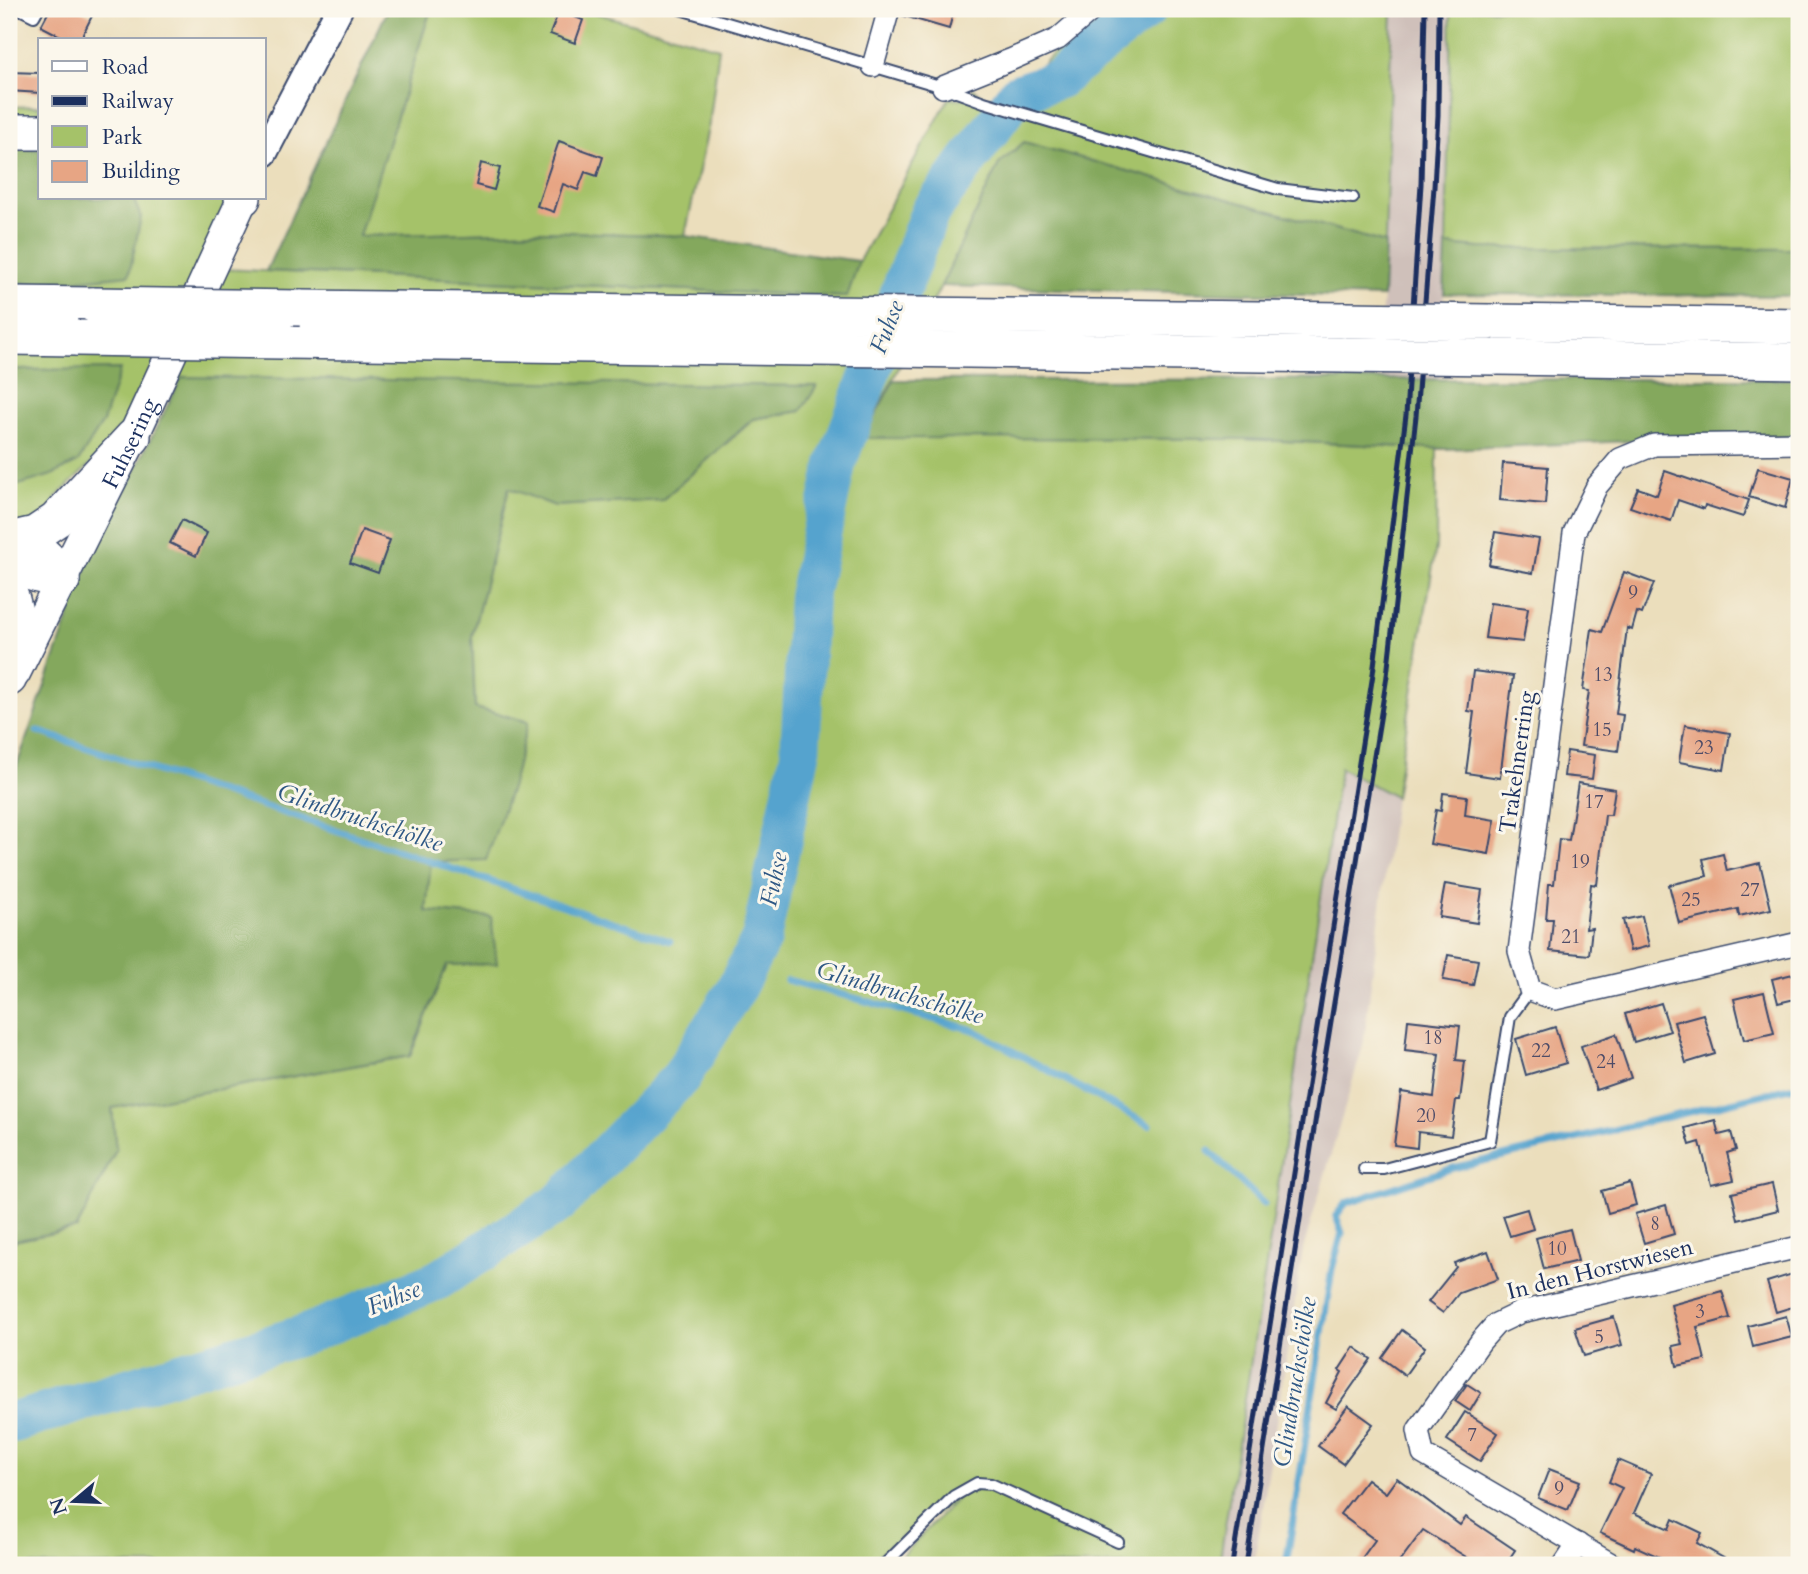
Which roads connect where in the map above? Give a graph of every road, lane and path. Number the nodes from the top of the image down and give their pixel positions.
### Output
1 (20, 9) edge
2 (38, 9) edge
3 (339, 9) edge
4 (680, 9) edge
5 (889, 9) edge
6 (1093, 9) edge
7 (873, 66) junction
8 (943, 87) junction
9 (9, 132) edge
10 (38, 132) edge
11 (266, 149) edge
12 (1353, 198) dead end
13 (242, 200) edge
14 (9, 304) edge
15 (1799, 326) edge
16 (9, 337) edge
17 (1799, 360) edge
18 (133, 437) junction
19 (1799, 443) edge
20 (10, 549) edge
21 (62, 580) junction
22 (9, 592) edge
23 (9, 678) edge
24 (9, 686) edge
25 (1799, 943) edge
26 (1530, 990) junction
27 (1364, 1168) dead end
28 (1799, 1247) edge
29 (1118, 1542) dead end
30 (1578, 1544) junction
31 (884, 1565) edge
32 (1564, 1565) edge
33 (1613, 1565) edge

1 - 2 lane
3 - 11 street
4 - 7 lane
5 - 7 street
6 - 8 street
7 - 8 lane
8 - 12 lane
9 - 10 highway
13 - 18 main road, Fuhsering
14 - 15 highway, bridge
16 - 17 highway, bridge
18 - 20 highway
18 - 21 main road, Fuhsering
19 - 26 street, Trakehnerring
20 - 21 highway
21 - 24 main road, Fuhsering
22 - 23 highway
25 - 26 street
26 - 27 lane
28 - 30 street, In den Horstwiesen
29 - 31 lane
30 - 32 street
30 - 33 street, In den Horstwiesen

